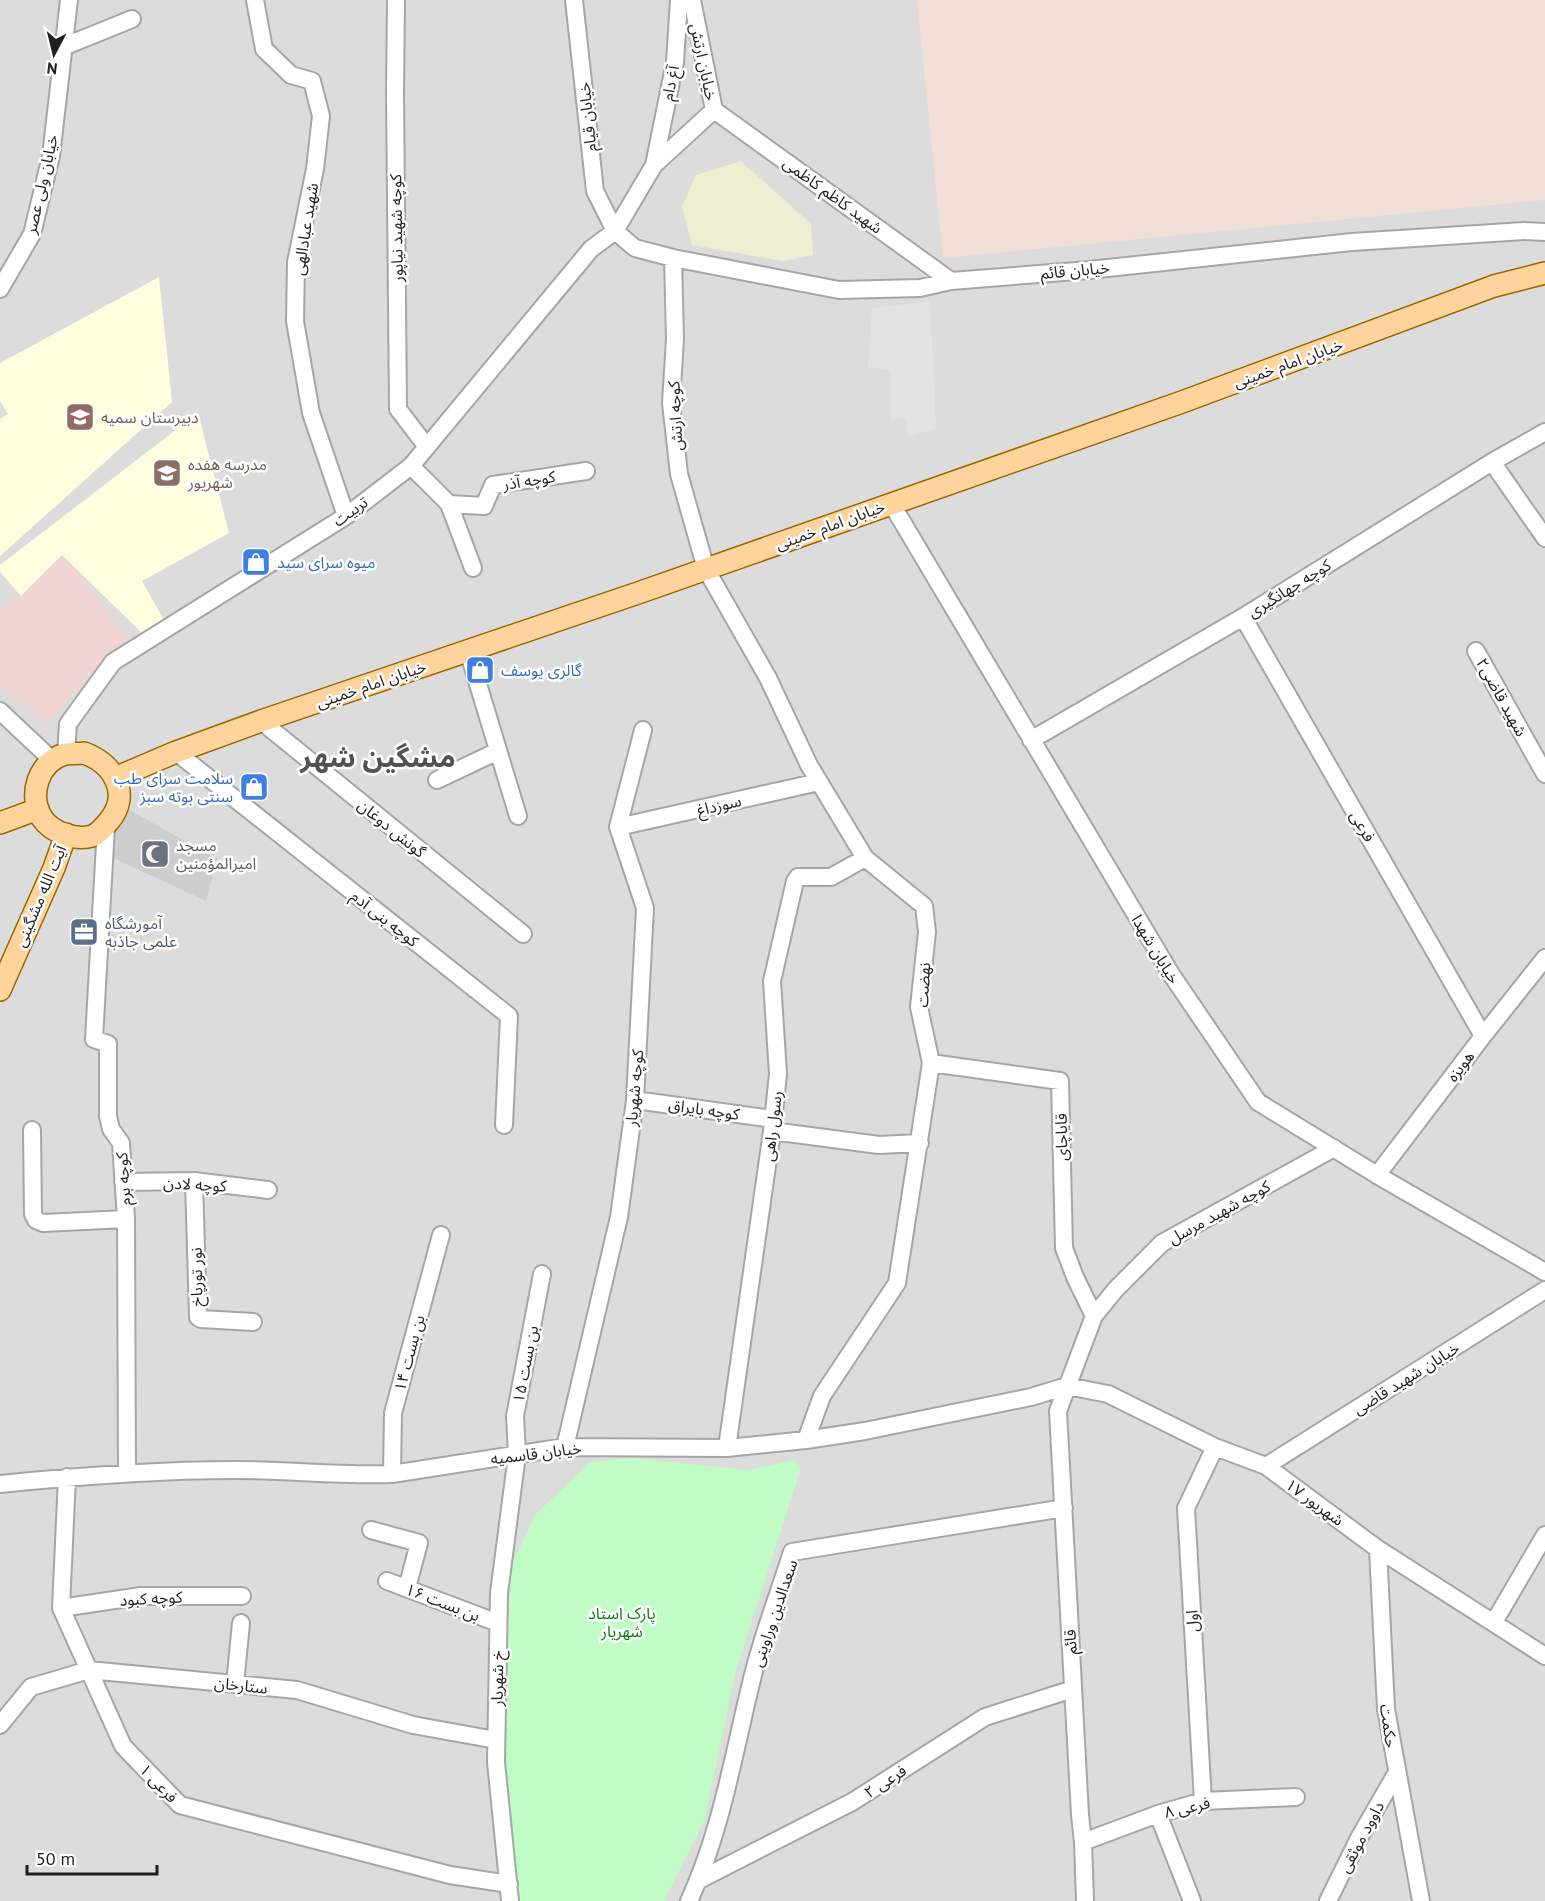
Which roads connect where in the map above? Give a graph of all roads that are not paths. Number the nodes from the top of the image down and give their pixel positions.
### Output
1 (69, 0) edge
2 (255, 0) edge
3 (396, 0) edge
4 (574, 0) edge
5 (679, 0) edge
6 (692, 0) edge
7 (132, 19) dead end
8 (63, 46) junction
9 (714, 110) junction
10 (654, 165) junction
11 (615, 231) junction
12 (1545, 232) edge
13 (673, 258) junction
14 (1545, 273) edge
15 (951, 281) junction
16 (0, 289) edge
17 (1545, 432) edge
18 (427, 447) junction
19 (1492, 462) junction
20 (411, 466) junction
21 (586, 471) dead end
22 (891, 503) junction
23 (449, 504) junction
24 (346, 516) junction
25 (1545, 538) edge
26 (473, 568) dead end
27 (706, 569) junction
28 (1243, 617) junction
29 (468, 651) junction
30 (1476, 651) dead end
31 (0, 711) edge
32 (261, 721) junction
33 (643, 730) dead end
34 (1031, 740) junction
35 (498, 751) junction
36 (177, 752) junction
37 (59, 758) junction
38 (1545, 774) edge
39 (116, 778) junction
40 (437, 780) dead end
41 (819, 782) junction
42 (38, 809) junction
43 (518, 816) dead end
44 (0, 823) edge
45 (106, 825) junction
46 (618, 827) junction
47 (66, 834) junction
48 (866, 858) junction
49 (523, 934) dead end
50 (1545, 958) edge
51 (0, 990) edge
52 (1483, 1036) junction
53 (932, 1063) junction
54 (635, 1100) junction
55 (504, 1125) dead end
56 (772, 1125) junction
57 (33, 1130) dead end
58 (920, 1143) junction
59 (1334, 1148) junction
60 (1377, 1175) junction
61 (194, 1181) junction
62 (123, 1182) junction
63 (267, 1190) dead end
64 (126, 1219) junction
65 (441, 1235) dead end
66 (1545, 1272) edge
67 (542, 1274) dead end
68 (1545, 1290) edge
69 (1095, 1316) junction
70 (253, 1322) dead end
71 (1067, 1386) junction
72 (806, 1440) junction
73 (565, 1447) junction
74 (1215, 1447) junction
75 (727, 1448) junction
76 (517, 1455) junction
77 (1266, 1466) junction
78 (127, 1473) junction
79 (392, 1474) junction
80 (67, 1477) junction
81 (0, 1484) edge
82 (1064, 1508) junction
83 (371, 1530) dead end
84 (1545, 1534) edge
85 (1378, 1549) junction
86 (387, 1581) dead end
87 (407, 1588) junction
88 (242, 1596) dead end
89 (61, 1608) junction
90 (1494, 1622) junction
91 (241, 1623) dead end
92 (498, 1623) junction
93 (1545, 1656) edge
94 (89, 1670) junction
95 (235, 1684) junction
96 (1073, 1689) junction
97 (0, 1725) edge
98 (496, 1740) junction
99 (1396, 1774) junction
100 (1296, 1797) dead end
101 (1203, 1801) junction
102 (1158, 1814) junction
103 (1083, 1842) junction
104 (699, 1880) junction
105 (509, 1893) edge
106 (689, 1901) edge
107 (1085, 1901) edge
108 (1192, 1901) edge
109 (1328, 1901) edge
110 (1421, 1901) edge

1 - 8 street, خیابان ولی عصر
2 - 24 street, شهید عبادالهی
3 - 18 street, کوچه شهید نیاپور
4 - 11 street, خیابان قیام
5 - 10 street, آغ دام
6 - 9 street, خیابان ارتش
7 - 8 street
8 - 16 street, خیابان ولی عصر
9 - 10 street, خیابان ارتش
9 - 15 street, شهید کاظم کاظمی
10 - 11 street, خیابان ارتش
11 - 13 street, خیابان قائم
11 - 18 street, تربیت
12 - 15 street, خیابان قائم
13 - 15 street, خیابان قائم
13 - 27 street, کوچه ارتش
14 - 22 main road, خیابان امام خمینی
17 - 19 street, کوچه جهانگیری
18 - 20 street, تربیت
19 - 25 street
19 - 28 street, کوچه جهانگیری
20 - 23 street
20 - 24 street, تربیت
21 - 23 street, کوچه آذر
22 - 27 main road, خیابان امام خمینی
22 - 34 street, خیابان شهدا
23 - 26 street
24 - 37 street, تربیت
27 - 29 main road, خیابان امام خمینی
27 - 41 street, نهضت
28 - 34 street, کوچه جهانگیری
28 - 52 street, فرعی
29 - 32 main road, خیابان امام خمینی
29 - 35 street
30 - 38 street, شهید قاضی۲
31 - 37 street
32 - 36 main road, خیابان امام خمینی
32 - 49 street, گونش دوغان
33 - 46 street
34 - 59 street, خیابان شهدا
35 - 40 street
35 - 43 street
36 - 39 main road, خیابان امام خمینی
36 - 55 street, کوچه بنی آدم
37 - 39 main road
37 - 42 main road
39 - 45 main road
41 - 46 street, سوزداغ
41 - 48 street, نهضت
42 - 44 main road
42 - 47 main road
45 - 47 main road
45 - 62 street, کوچه برم
46 - 54 street, کوچه شهریار
47 - 51 main road, آیت الله مشگینی
48 - 53 street, نهضت
48 - 56 street, رسول راهی
50 - 52 street, هویزه
52 - 60 street, هویزه
53 - 58 street, نهضت
53 - 69 street, قایاچای
54 - 56 street, کوچه بایراق
54 - 73 street, کوچه شهریار
56 - 58 street, کوچه بایراق
56 - 75 street, رسول راهی
57 - 64 street
58 - 72 street, نهضت
59 - 60 street, خیابان شهدا
59 - 69 street, کوچه شهید مرسل
60 - 66 street, خیابان شهدا
61 - 62 street, کوچه لادن
61 - 63 street, کوچه لادن
61 - 70 street, نور تورپاخ
62 - 64 street, کوچه برم
64 - 78 street, کوچه برم
65 - 79 street, بن بست ۱۴
67 - 76 street, بن بست ۱۵
68 - 77 street, خیابان شهید قاضی
69 - 71 street, کوچه شهید مرسل
71 - 72 street, خیابان قاسمیه
71 - 74 street, ۱۷ شهریور
71 - 82 street, قائم
72 - 75 street, خیابان قاسمیه
73 - 75 street, خیابان قاسمیه
73 - 76 street, خیابان قاسمیه
74 - 77 street, ۱۷ شهریور
74 - 101 street, اول
76 - 79 street, خیابان قاسمیه
76 - 92 street, خ شهریار
77 - 85 street, ۱۷ شهریور
78 - 79 street, خیابان قاسمیه
78 - 80 street, خیابان قاسمیه
80 - 81 street, خیابان قاسمیه
80 - 89 street, فرعی ۱
82 - 96 street, قائم
82 - 104 street, سعدالدین وراوینی
83 - 87 street
84 - 90 street
85 - 90 street, ۱۷ شهریور
85 - 99 street, حکمت
86 - 87 street, بن بست ۱۶
87 - 92 street, بن بست ۱۶
88 - 89 street, کوچه کبود
89 - 94 street, فرعی ۱
90 - 93 street, ۱۷ شهریور
91 - 95 street
92 - 98 street, خ شهریار
94 - 95 street, ستارخان
94 - 97 street, ستارخان
94 - 105 street, فرعی ۱
95 - 98 street, ستارخان
96 - 103 street, قائم
96 - 104 street, فرعی ۲
98 - 105 street, خ شهریار
99 - 109 street, داوود موثقی
99 - 110 street, حکمت
100 - 101 street, فرعی ۸
101 - 102 street, فرعی ۸
102 - 103 street, فرعی ۸
102 - 108 street
103 - 107 street, قائم
104 - 106 street, سعدالدین وراوینی

